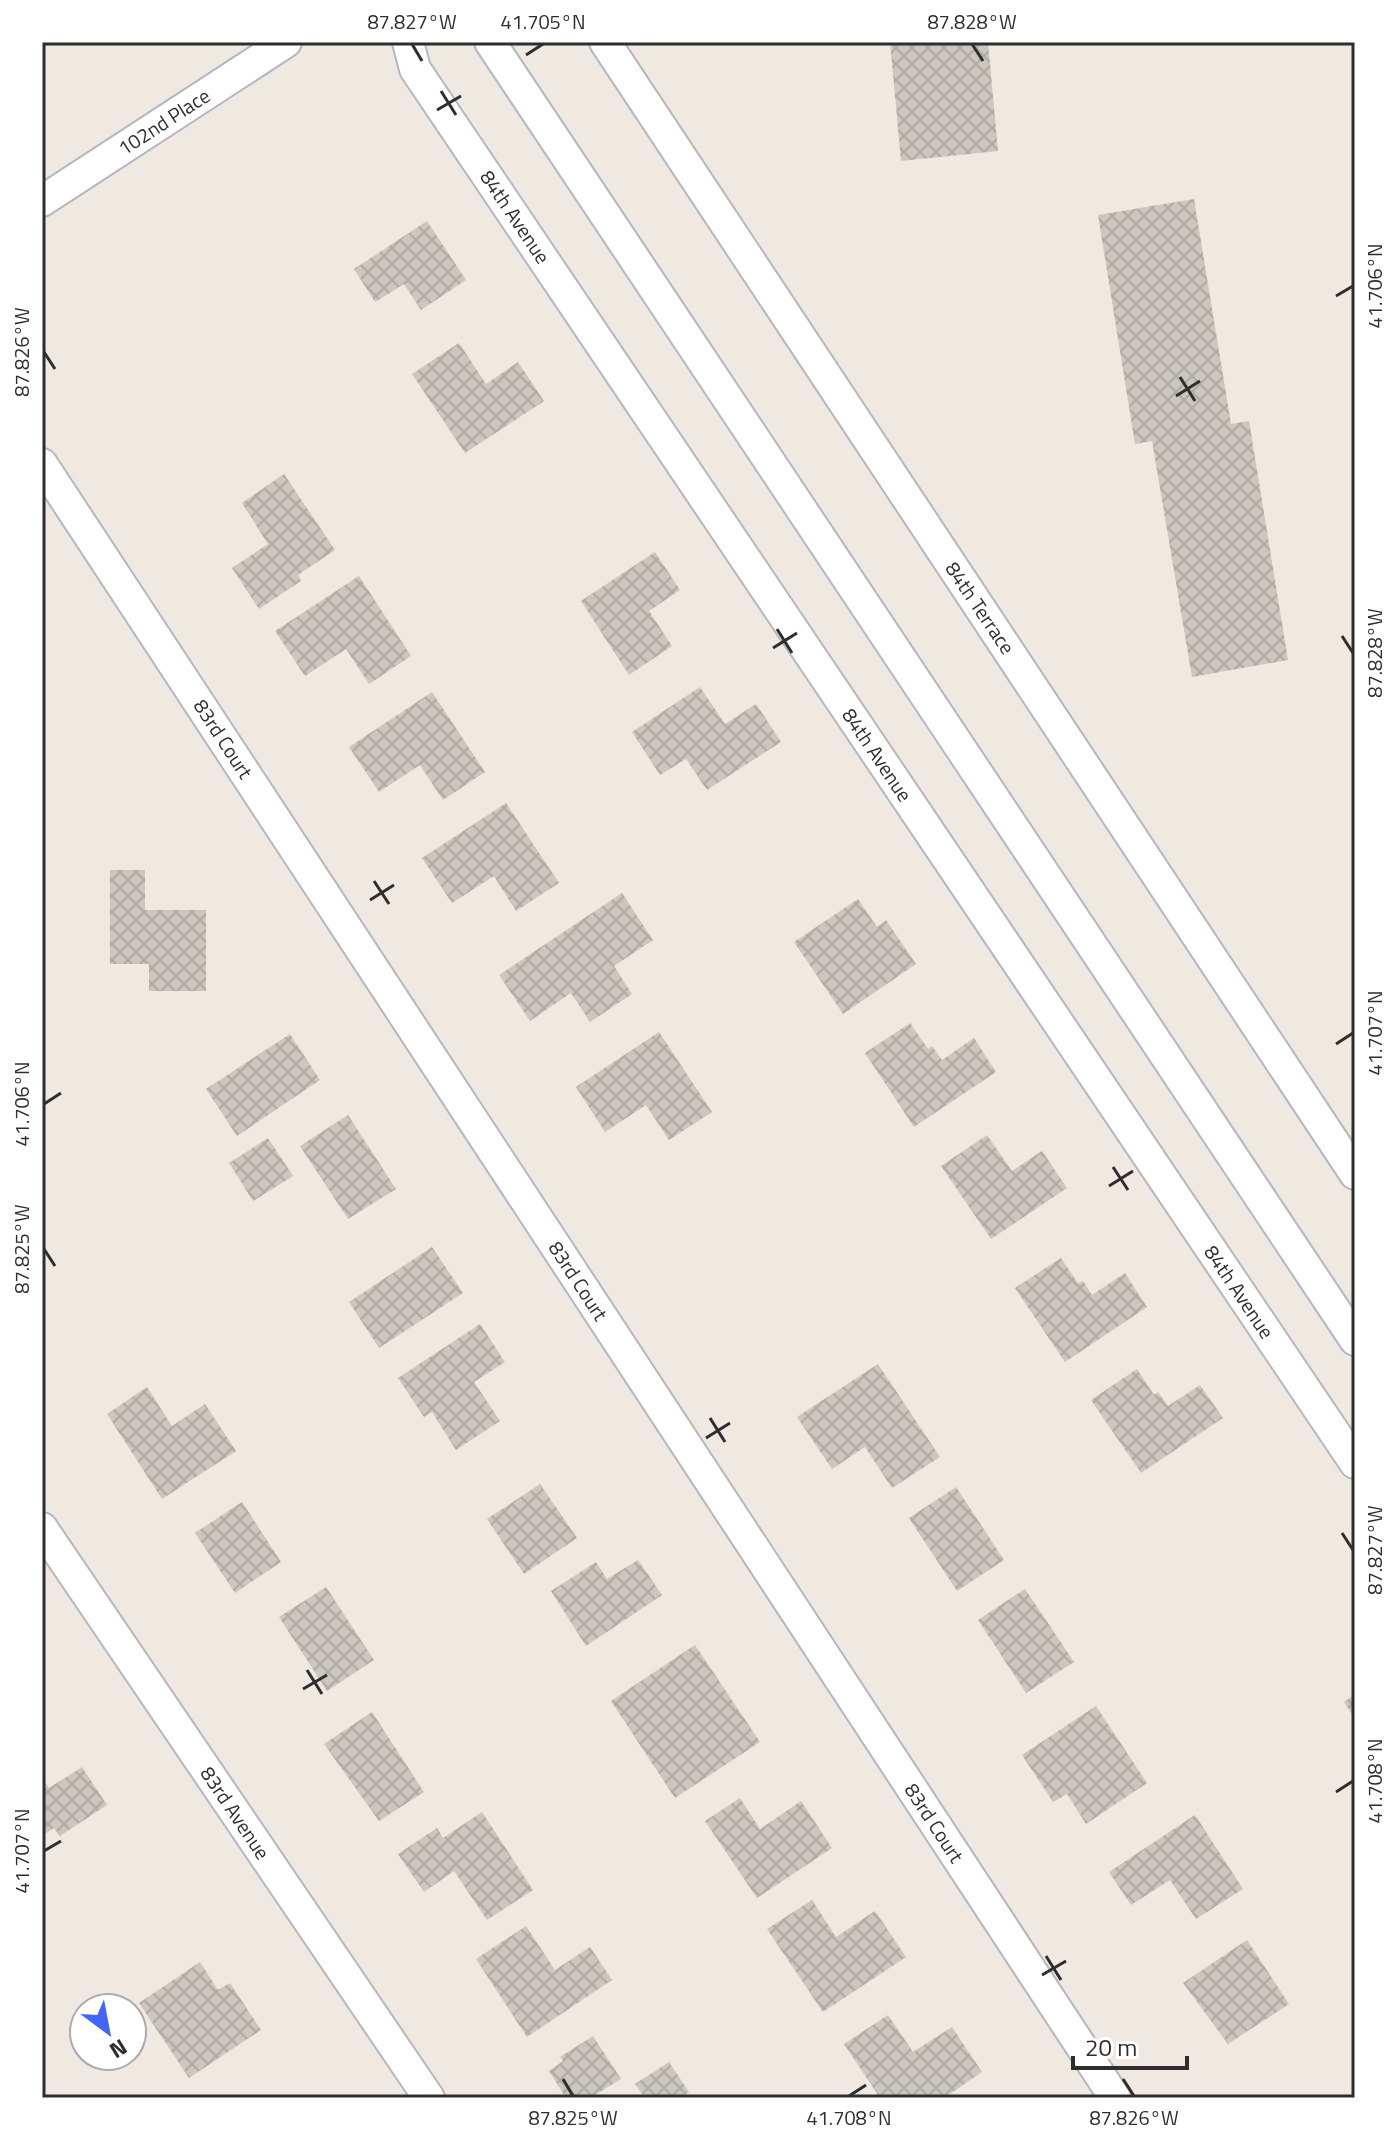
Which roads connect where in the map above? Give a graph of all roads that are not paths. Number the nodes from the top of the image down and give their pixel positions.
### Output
1 (286, 42) edge
2 (408, 42) edge
3 (490, 42) edge
4 (605, 42) edge
5 (42, 201) edge
6 (42, 464) edge
7 (1355, 1174) edge
8 (1355, 1340) edge
9 (1355, 1463) edge
10 (42, 1528) edge
11 (429, 2098) edge
12 (1115, 2098) edge

1 - 5 street, 102nd Place
2 - 9 street, 84th Avenue
3 - 8 street
4 - 7 street, 84th Terrace
6 - 12 street, 83rd Court
10 - 11 street, 83rd Avenue

